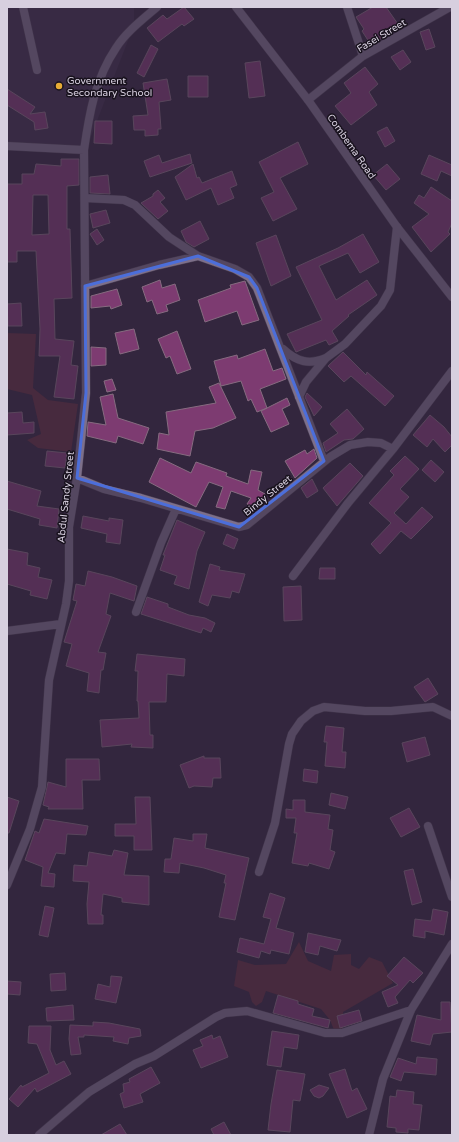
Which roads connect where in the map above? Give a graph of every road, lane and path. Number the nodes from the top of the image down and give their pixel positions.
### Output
1 (23, 7) edge
2 (157, 7) edge
3 (236, 7) edge
4 (347, 7) edge
5 (450, 7) edge
6 (363, 56) junction
7 (38, 70) dead end
8 (308, 100) junction
9 (7, 146) edge
10 (84, 150) junction
11 (85, 198) junction
12 (397, 227) junction
13 (198, 256) junction
14 (85, 286) junction
15 (452, 297) edge
16 (281, 347) junction
17 (326, 358) junction
18 (452, 371) edge
19 (300, 397) junction
20 (393, 449) junction
21 (324, 461) junction
22 (77, 478) junction
23 (176, 509) junction
24 (293, 576) dead end
25 (136, 612) dead end
26 (61, 624) junction
27 (7, 631) edge
28 (452, 716) edge
29 (428, 826) dead end
30 (259, 872) dead end
31 (7, 885) edge
32 (452, 897) edge
33 (452, 944) edge
34 (411, 1010) junction
35 (39, 1135) edge
36 (369, 1135) edge

1 - 7 street
2 - 10 street, Abdul Sandy Street
3 - 8 street, Combema Road
4 - 6 street
5 - 6 street, Fasei Street
6 - 8 street, Fasei Street
8 - 12 street, Combema Road
9 - 10 street
10 - 11 street, Abdul Sandy Street
11 - 13 street
11 - 14 street, Abdul Sandy Street
12 - 15 street, Combema Road
12 - 17 street
13 - 14 street
13 - 16 street
14 - 22 street, Abdul Sandy Street
16 - 17 street
16 - 19 street
17 - 19 street
18 - 20 street
19 - 21 street
20 - 21 street, Bindy Street
20 - 24 street
21 - 23 street, Bindy Street
22 - 23 street, Bindy Street
22 - 26 street, Abdul Sandy Street
23 - 25 street
26 - 27 street
26 - 31 street, Abdul Sandy Street
28 - 30 street
29 - 32 street
33 - 34 street
34 - 35 street
34 - 36 street

